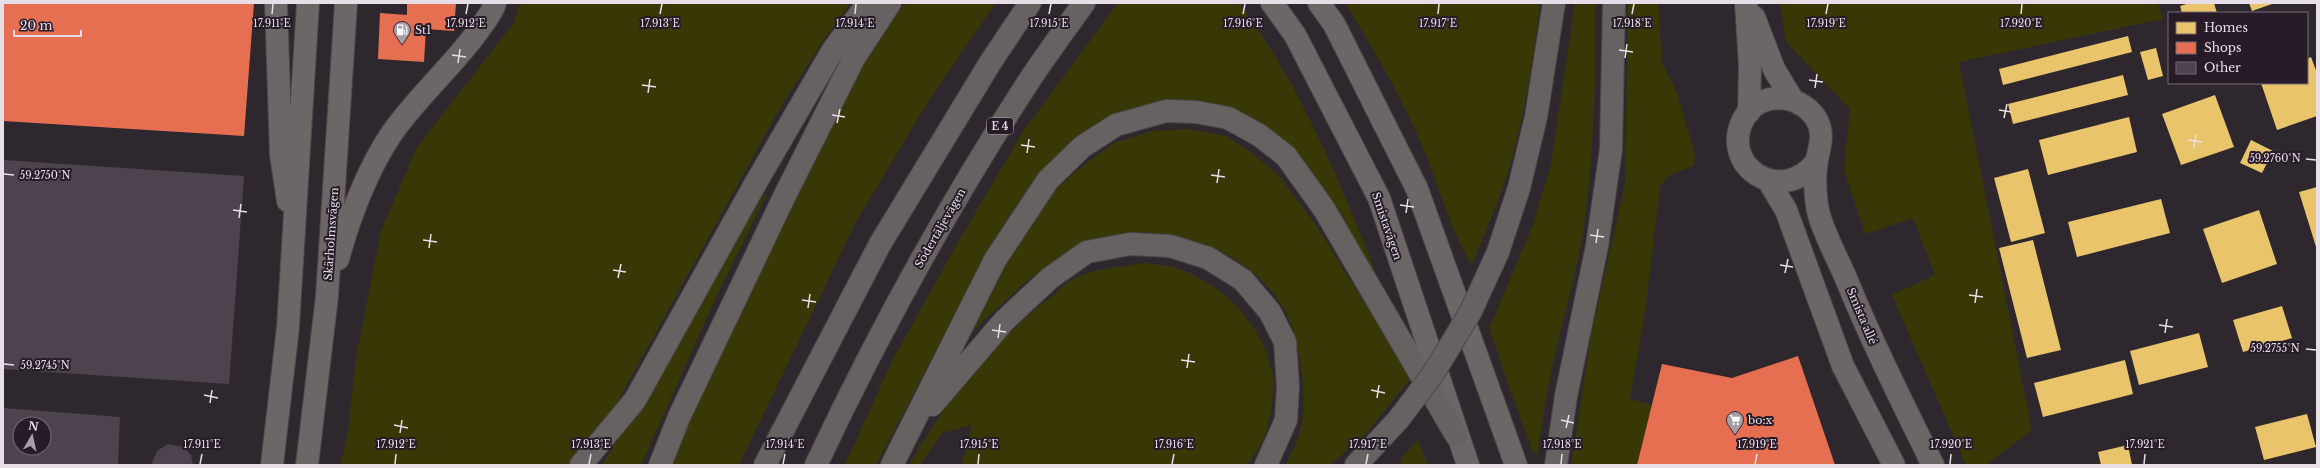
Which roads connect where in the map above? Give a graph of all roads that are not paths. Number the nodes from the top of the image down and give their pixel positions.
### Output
1 (276, 3) edge
2 (308, 3) edge
3 (346, 3) edge
4 (496, 3) edge
5 (868, 3) edge
6 (890, 3) edge
7 (1030, 3) edge
8 (1084, 3) edge
9 (1272, 3) edge
10 (1319, 3) edge
11 (1554, 3) edge
12 (1614, 3) edge
13 (1747, 3) edge
14 (1792, 99) junction
15 (1749, 112) junction
16 (1817, 160) junction
17 (1768, 180) junction
18 (294, 244) junction
19 (327, 296) junction
20 (909, 432) junction
21 (1456, 435) junction
22 (272, 465) edge
23 (307, 465) edge
24 (581, 465) edge
25 (660, 465) edge
26 (765, 465) edge
27 (816, 465) edge
28 (892, 465) edge
29 (1266, 465) edge
30 (1356, 465) edge
31 (1468, 465) edge
32 (1516, 465) edge
33 (1556, 465) edge
34 (1894, 465) edge
35 (1933, 465) edge

1 - 18 main road
2 - 18 main road
3 - 19 main road, Skärholmsvägen
4 - 19 main road
5 - 24 highway
6 - 25 highway
7 - 26 highway
8 - 27 highway, Södertäljevägen / E 4
9 - 21 main road, Smistavägen
10 - 32 main road
11 - 30 highway, bridge
12 - 33 highway
13 - 14 main road, Smista allé
13 - 15 main road, Smista allé
14 - 15 main road
14 - 16 main road, Smista allé
15 - 17 main road, Smista allé
16 - 17 main road, Smista allé
16 - 35 main road, Smista allé
17 - 34 main road, Smista allé
18 - 22 main road
19 - 23 main road, Skärholmsvägen
20 - 21 highway
20 - 28 highway
20 - 29 highway
21 - 31 main road, Smistavägen

